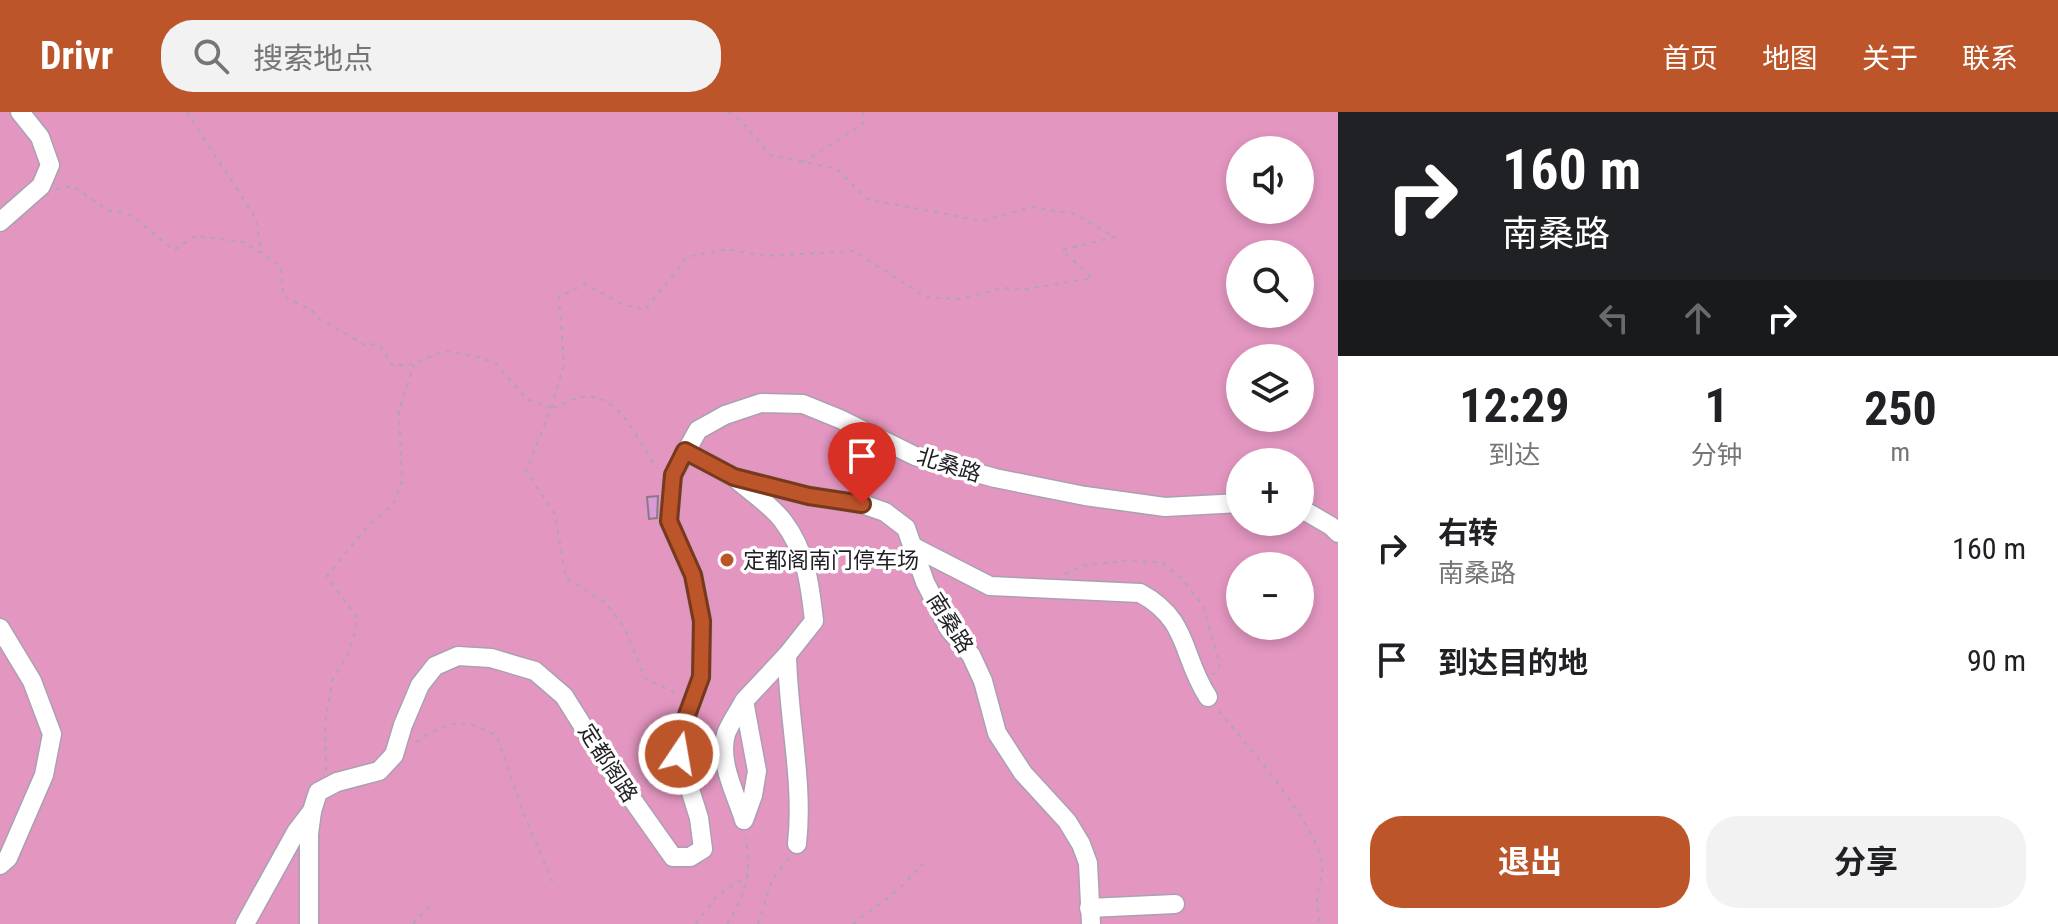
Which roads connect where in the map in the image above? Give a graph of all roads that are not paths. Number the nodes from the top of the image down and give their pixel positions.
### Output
1 (20, 112) edge
2 (0, 222) edge
3 (685, 451) junction
4 (734, 477) junction
5 (1226, 504) edge
6 (1314, 516) edge
7 (1338, 533) edge
8 (912, 546) junction
9 (0, 628) edge
10 (787, 655) junction
11 (1208, 697) road end
12 (744, 701) junction
13 (312, 811) junction
14 (797, 844) road end
15 (0, 865) edge
16 (1175, 904) dead end
17 (1090, 916) edge
18 (245, 924) edge
19 (309, 924) edge

1 - 2 street
3 - 4 street, 南桑路
3 - 5 street, 北桑路
3 - 13 street, 定都阁路
4 - 8 street, 南桑路
4 - 10 street
6 - 7 street
8 - 11 street
8 - 17 street, 南桑路
9 - 15 street
10 - 12 street
10 - 14 street
12 - 12 street
13 - 18 street
13 - 19 street
16 - 17 street

